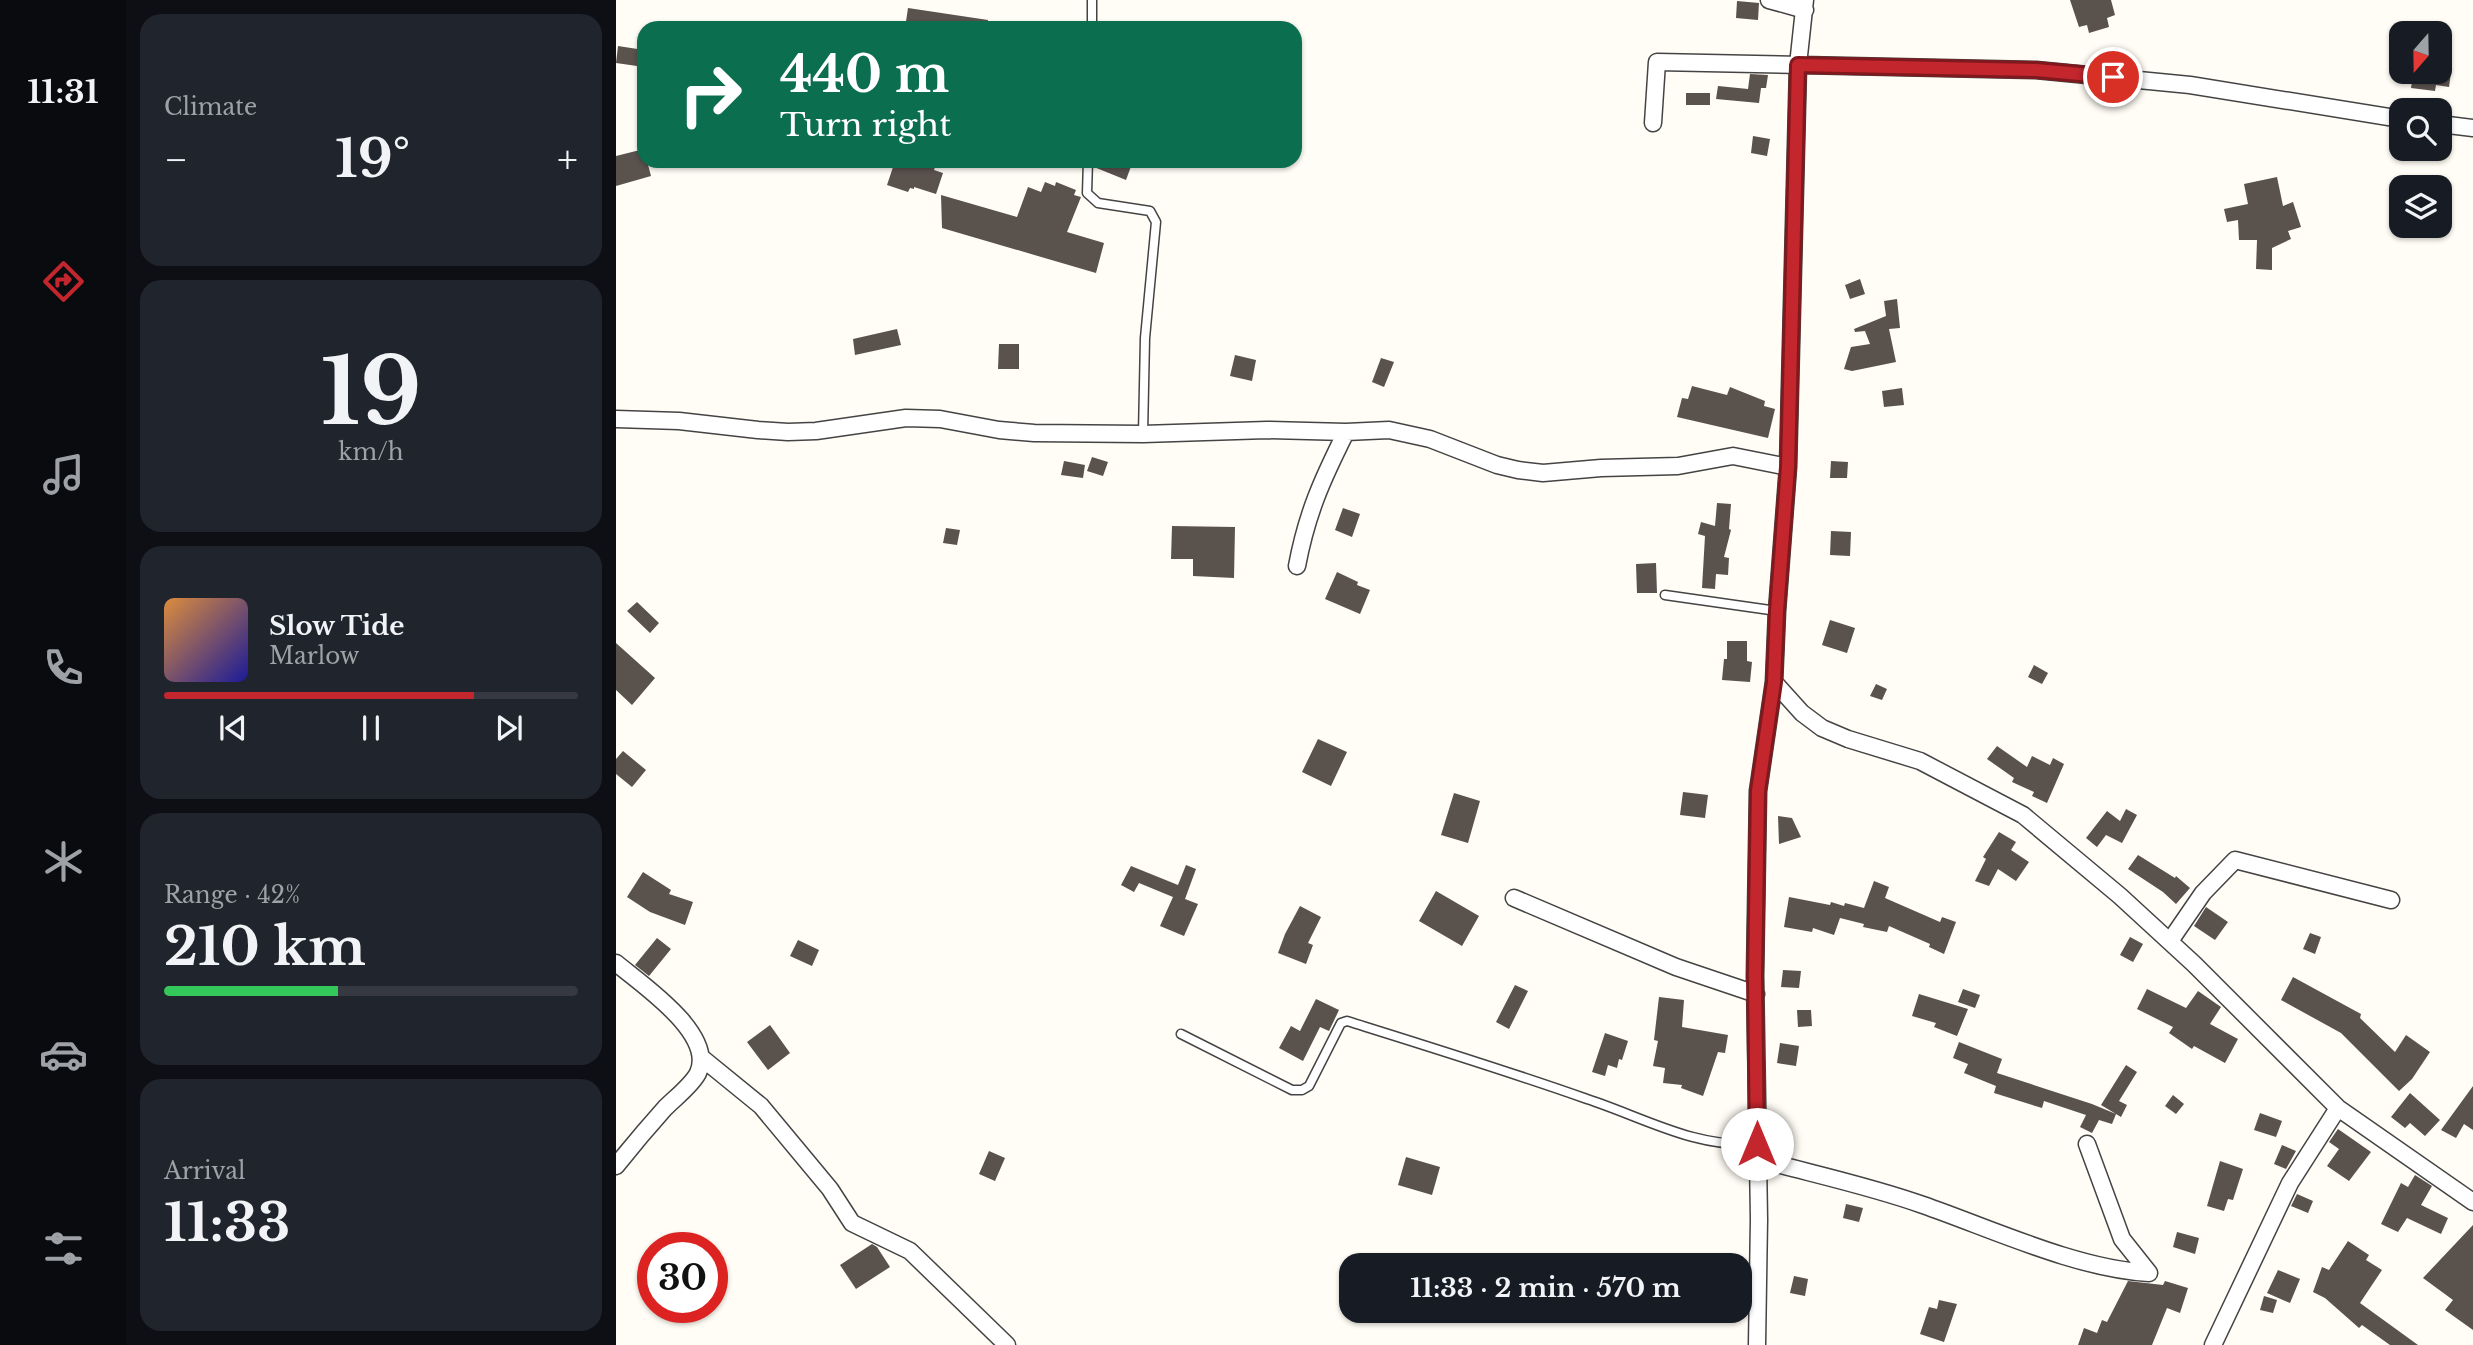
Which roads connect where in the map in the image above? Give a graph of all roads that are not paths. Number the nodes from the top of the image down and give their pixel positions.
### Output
1 (1092, 0) edge
2 (1769, 0) edge
3 (1805, 5) edge
4 (1091, 21) edge
5 (1798, 65) junction
6 (2389, 117) edge
7 (1653, 123) dead end
8 (2452, 125) edge
9 (2473, 128) edge
10 (1088, 168) edge
11 (616, 419) edge
12 (1346, 432) junction
13 (1143, 434) junction
14 (1788, 467) junction
15 (1297, 566) dead end
16 (1665, 595) dead end
17 (1777, 611) junction
18 (1774, 682) junction
19 (1514, 898) dead end
20 (2391, 900) dead end
21 (2170, 942) junction
22 (616, 963) edge
23 (1756, 994) junction
24 (1181, 1034) dead end
25 (702, 1058) junction
26 (2338, 1108) junction
27 (2087, 1144) dead end
28 (1757, 1152) junction
29 (616, 1166) edge
30 (2473, 1202) edge
31 (1007, 1345) edge
32 (1757, 1345) edge
33 (2213, 1345) edge

1 - 4 lane
2 - 3 street
3 - 5 street
5 - 6 street
5 - 7 street
5 - 14 street
8 - 9 street
10 - 13 lane
11 - 13 street
12 - 13 street
12 - 14 street
12 - 15 street
14 - 17 street
16 - 17 lane
17 - 18 street
18 - 21 street
18 - 23 street
19 - 23 street
20 - 21 street
21 - 26 street
22 - 25 street
23 - 28 street
24 - 28 lane
25 - 29 street
25 - 31 street
26 - 30 street
26 - 33 street
27 - 28 street
28 - 32 street

